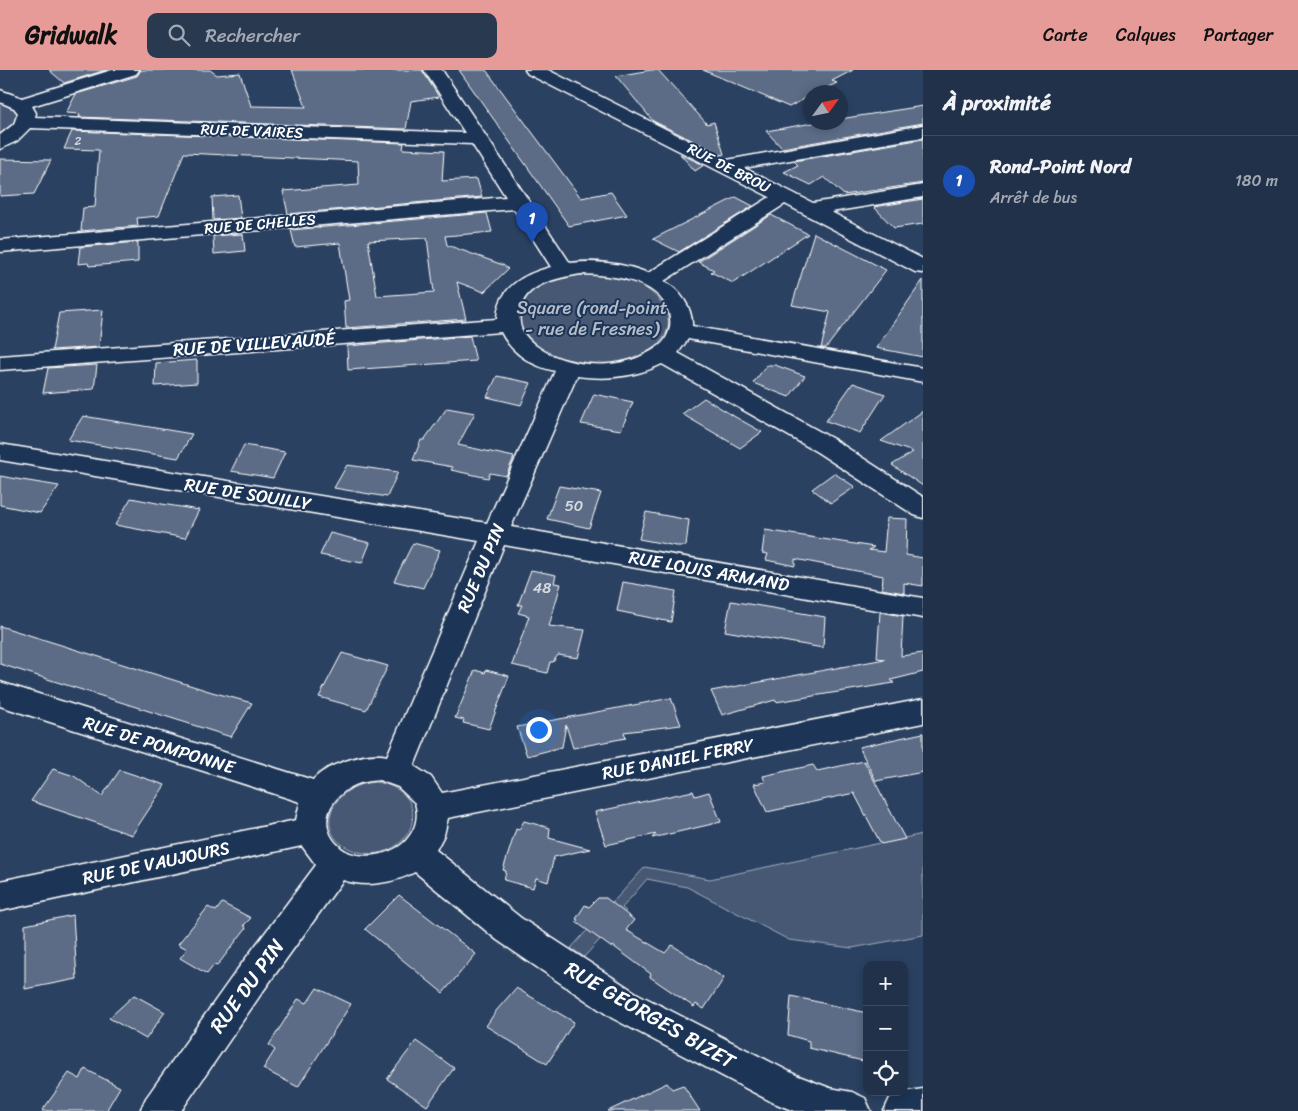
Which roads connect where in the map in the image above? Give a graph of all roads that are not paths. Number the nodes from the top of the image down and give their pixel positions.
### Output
1 (130, 70) edge
2 (433, 70) edge
3 (534, 70) edge
4 (0, 95) edge
5 (21, 104) junction
6 (26, 122) junction
7 (923, 131) edge
8 (479, 139) junction
9 (0, 142) edge
10 (724, 166) junction
11 (923, 191) edge
12 (785, 196) junction
13 (520, 202) junction
14 (810, 208) junction
15 (0, 246) edge
16 (923, 267) edge
17 (564, 270) junction
18 (649, 281) junction
19 (508, 326) junction
20 (681, 331) junction
21 (662, 354) junction
22 (0, 363) edge
23 (569, 367) junction
24 (923, 375) edge
25 (0, 452) edge
26 (923, 509) edge
27 (495, 534) junction
28 (923, 608) edge
29 (0, 694) edge
30 (923, 711) edge
31 (397, 770) junction
32 (319, 794) junction
33 (432, 808) junction
34 (312, 830) junction
35 (416, 853) junction
36 (337, 862) junction
37 (0, 896) edge
38 (923, 1108) edge
39 (159, 1111) edge
40 (852, 1111) edge
41 (904, 1111) edge

1 - 5 street
2 - 8 street
3 - 10 street, RUE DE BROU
4 - 5 street
5 - 6 street
6 - 8 street, RUE DE VAIRES
6 - 9 street
7 - 10 street
8 - 13 street
10 - 12 street, RUE DE BROU
11 - 14 street
12 - 14 street, RUE DE BROU
12 - 18 street
13 - 15 street, RUE DE CHELLES
13 - 17 street
14 - 16 street, RUE DE BROU
17 - 18 street
17 - 19 street
18 - 20 street
19 - 22 street, RUE DE VILLEVAUDÉ
19 - 23 street
20 - 21 street
20 - 24 street
21 - 23 street
21 - 26 street
23 - 27 street, RUE DU PIN
25 - 27 street, RUE DE SOUILLY
27 - 28 street, RUE LOUIS ARMAND
27 - 31 street, RUE DU PIN
29 - 32 street, RUE DE POMPONNE
30 - 33 street, RUE DANIEL FERRY
31 - 32 street
31 - 33 street
32 - 34 street
33 - 35 street
34 - 36 street
34 - 37 street, RUE DE VAUJOURS
35 - 36 street
35 - 40 street, RUE GEORGES BIZET
36 - 39 street, RUE DU PIN
38 - 41 street

